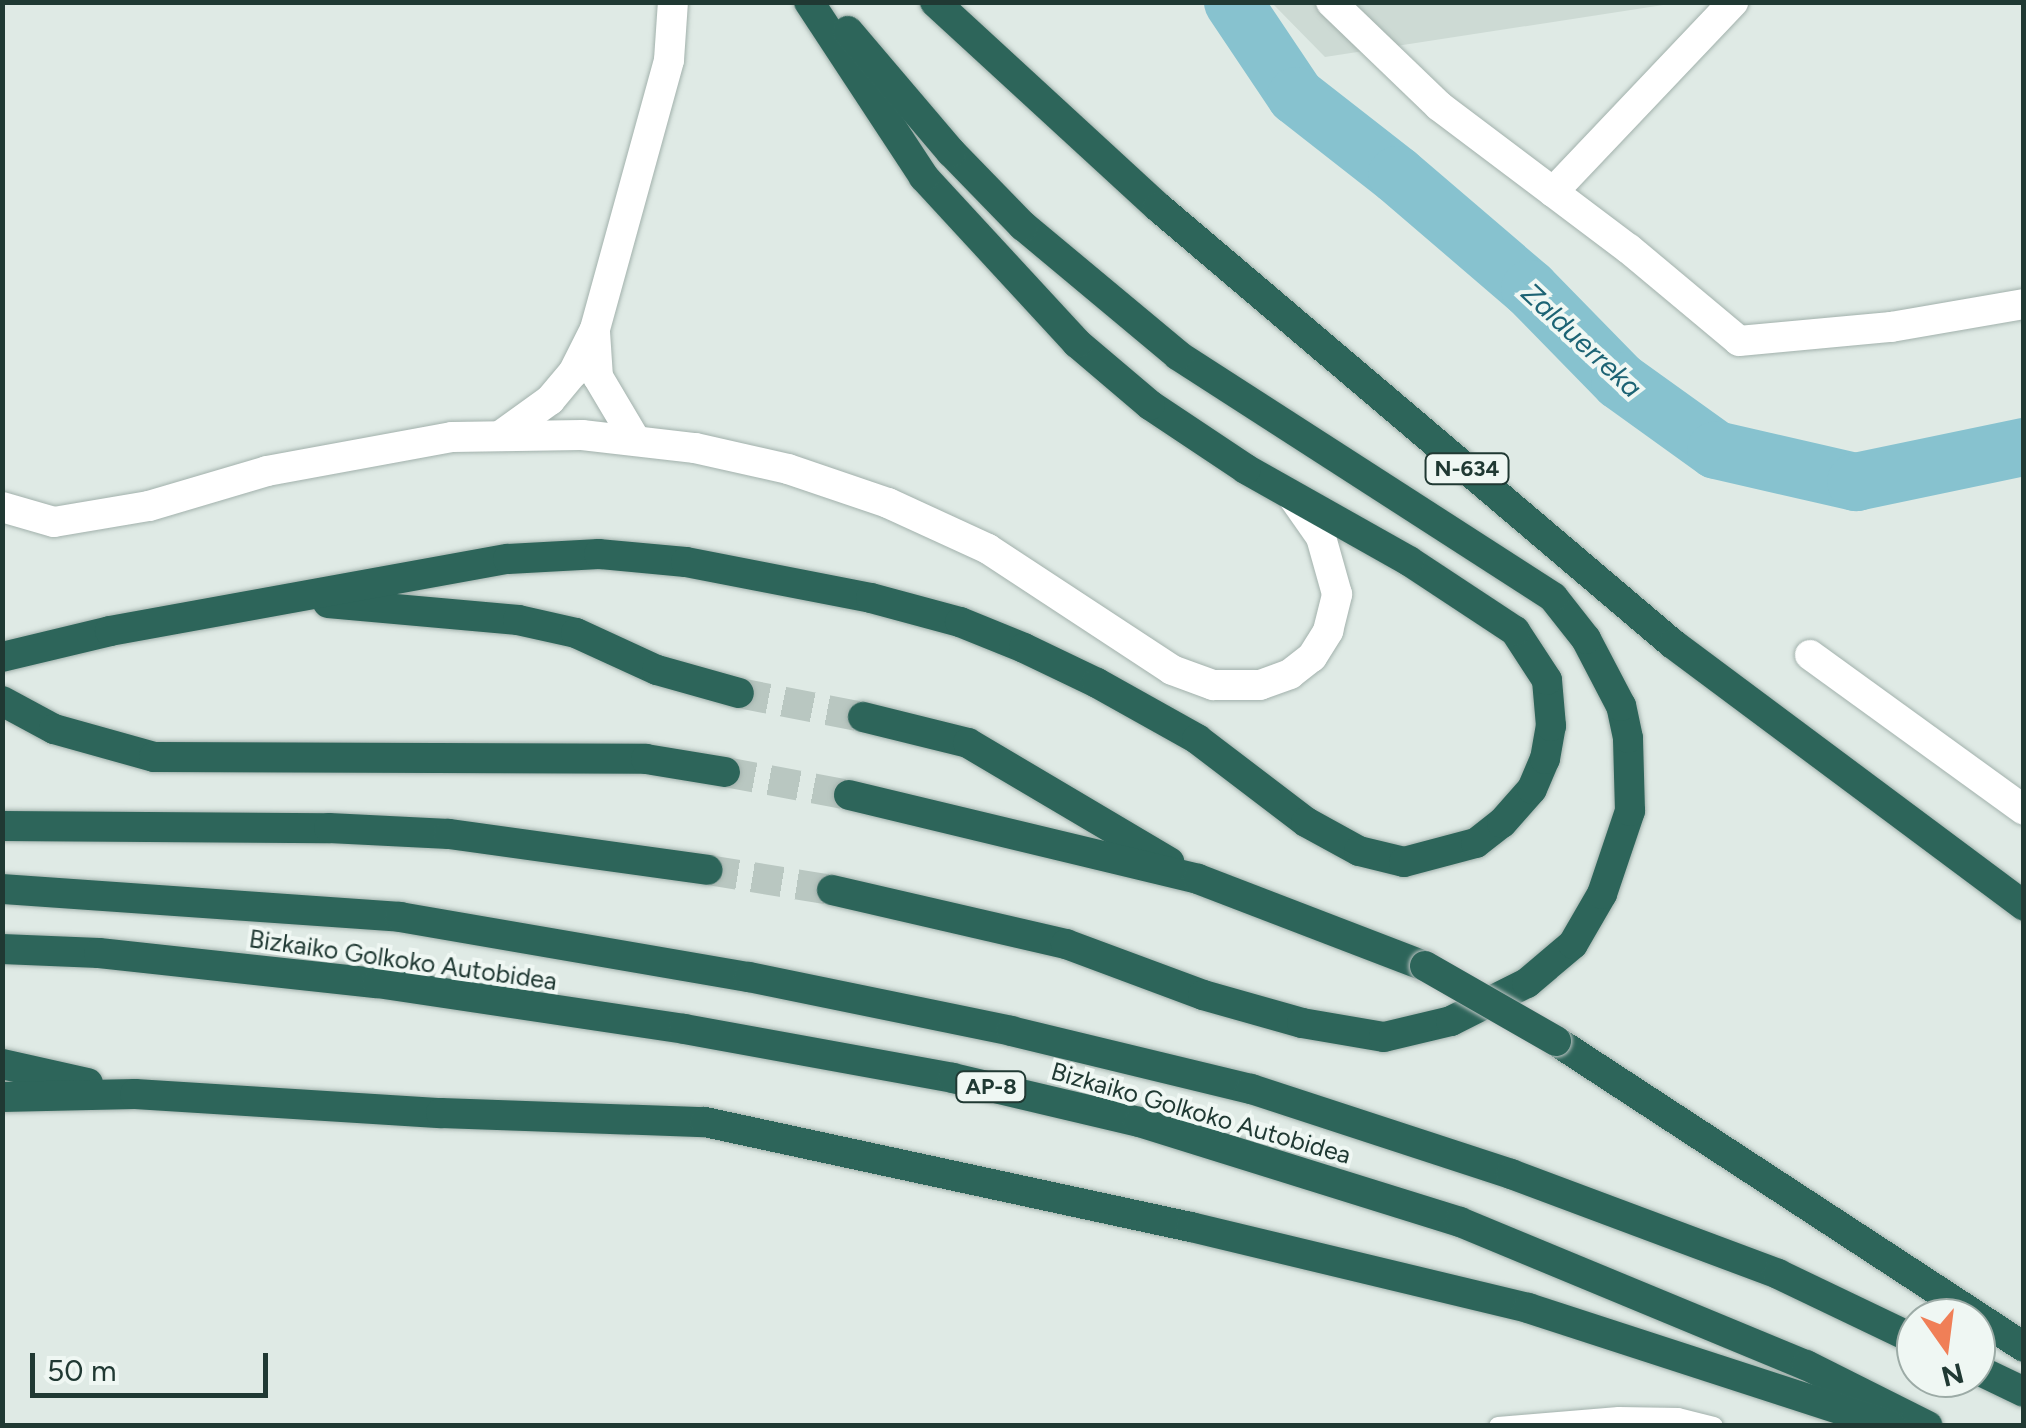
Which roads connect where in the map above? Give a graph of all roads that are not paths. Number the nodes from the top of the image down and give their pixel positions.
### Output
1 (674, 2) edge
2 (809, 2) edge
3 (823, 2) edge
4 (1331, 2) edge
5 (1733, 2) edge
6 (940, 6) edge
7 (1553, 192) junction
8 (2024, 304) edge
9 (595, 329) junction
10 (500, 436) junction
11 (636, 441) junction
12 (1293, 497) junction
13 (2, 507) edge
14 (240, 608) junction
15 (1810, 656) dead end
16 (2, 658) edge
17 (739, 693) tunnel mouth
18 (2, 701) edge
19 (863, 718) tunnel mouth
20 (725, 772) tunnel mouth
21 (849, 795) tunnel mouth
22 (2024, 810) edge
23 (2, 826) edge
24 (708, 870) tunnel mouth
25 (1198, 879) junction
26 (2, 890) edge
27 (832, 890) tunnel mouth
28 (2024, 906) edge
29 (2, 948) edge
30 (2, 1064) edge
31 (134, 1094) junction
32 (2, 1097) edge
33 (1896, 1330) edge
34 (2024, 1347) edge
35 (1996, 1379) edge
36 (2024, 1392) edge
37 (1498, 1426) edge
38 (1714, 1426) edge
39 (1892, 1426) edge
40 (1928, 1426) edge

1 - 9 street
2 - 12 highway
3 - 27 highway
4 - 7 street
5 - 7 street
6 - 28 highway, N-634
7 - 8 street
9 - 10 street
9 - 11 street
10 - 11 street
10 - 13 street
11 - 12 street
12 - 14 highway
14 - 16 highway
14 - 17 highway
15 - 22 street
18 - 20 highway
19 - 25 highway
21 - 25 highway
23 - 24 highway
25 - 34 highway, bridge
26 - 33 highway, Bizkaiko Golkoko Autobidea / AP-8
29 - 40 highway, Bizkaiko Golkoko Autobidea / AP-8
30 - 31 highway
31 - 32 highway
31 - 39 highway
35 - 36 highway
37 - 38 lane

